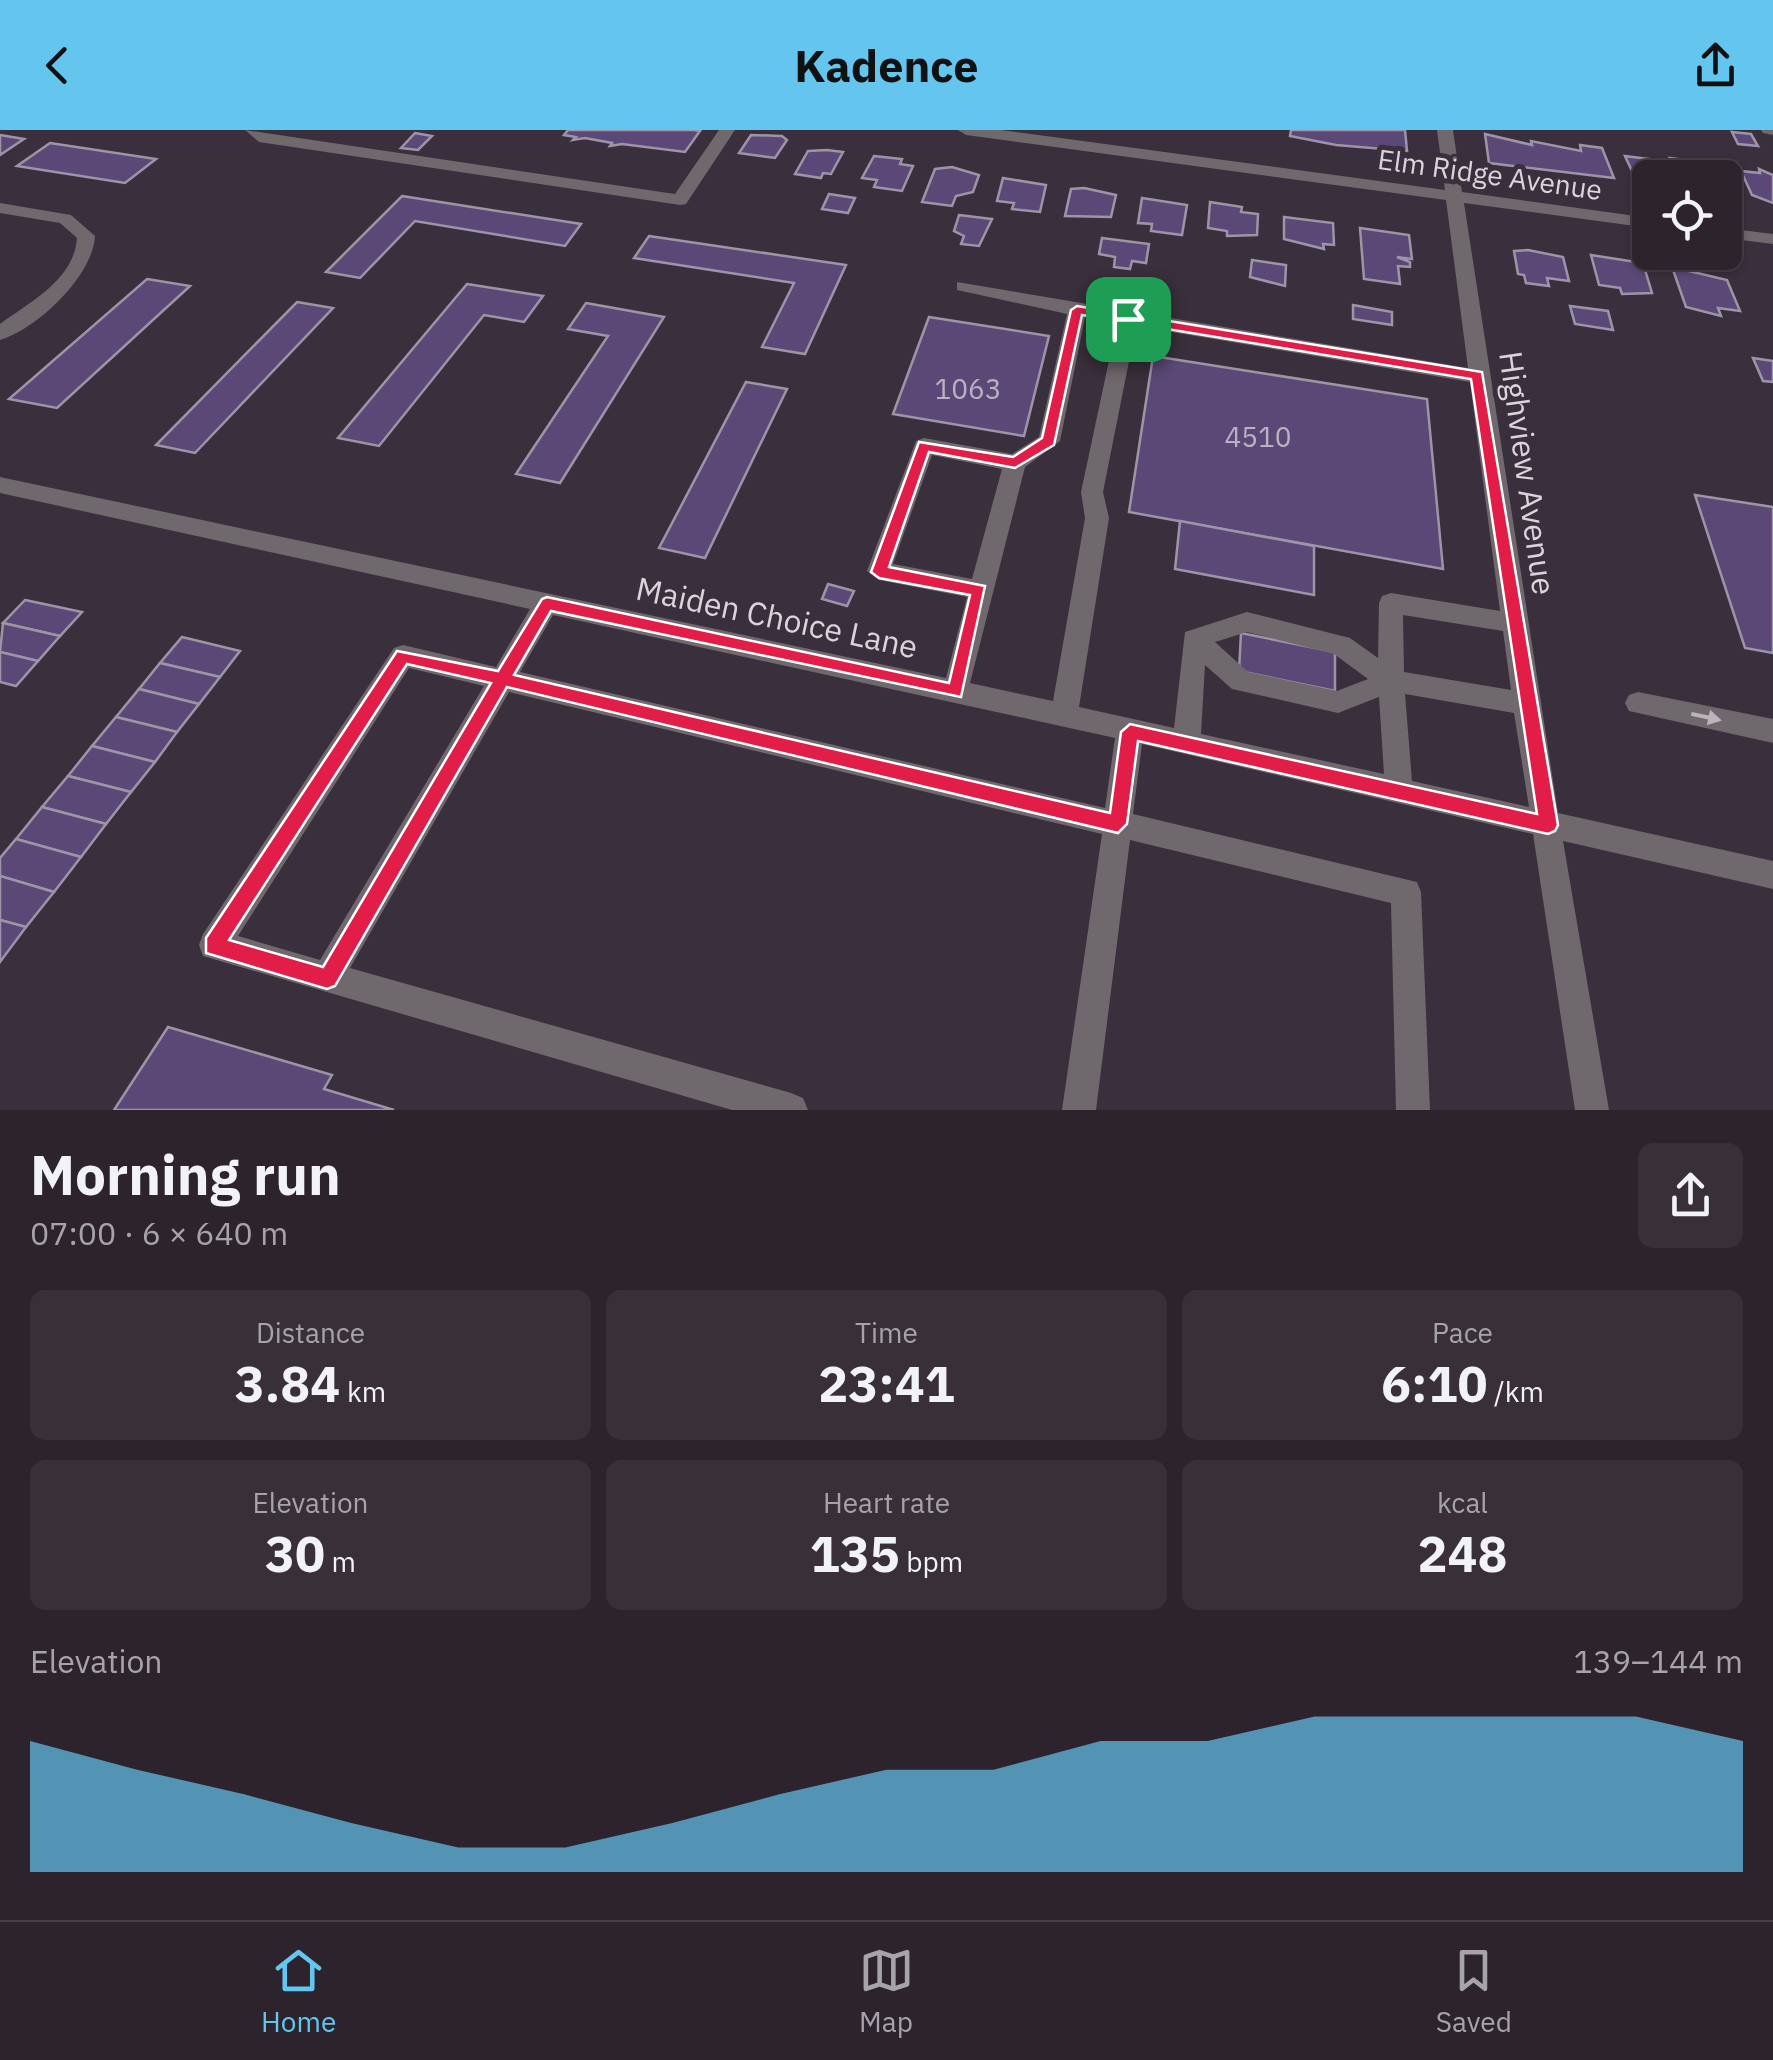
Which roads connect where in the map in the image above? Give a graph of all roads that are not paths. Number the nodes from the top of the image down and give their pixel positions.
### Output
1 (253, 130) edge
2 (727, 130) edge
3 (966, 130) edge
4 (1445, 130) edge
5 (1455, 198) junction
6 (0, 208) edge
7 (1632, 221) edge
8 (1742, 234) edge
9 (1773, 239) edge
10 (964, 286) dead end
11 (1077, 310) junction
12 (1128, 319) junction
13 (0, 334) edge
14 (1478, 376) junction
15 (1015, 463) junction
16 (0, 485) edge
17 (979, 590) junction
18 (547, 604) junction
19 (1514, 623) junction
20 (1194, 640) junction
21 (502, 679) junction
22 (1391, 681) junction
23 (955, 692) junction
24 (1638, 703) dead end
25 (1526, 704) junction
26 (1064, 715) junction
27 (1130, 732) junction
28 (1773, 732) edge
29 (1187, 742) junction
30 (1399, 792) junction
31 (1118, 824) junction
32 (1548, 825) junction
33 (1773, 874) edge
34 (327, 978) junction
35 (791, 1110) edge
36 (1079, 1110) edge
37 (1413, 1110) edge
38 (1592, 1110) edge

1 - 2 street
3 - 5 street, Elm Ridge Avenue
4 - 5 street, Highview Avenue
5 - 7 street, Elm Ridge Avenue
5 - 14 street, Highview Avenue
6 - 13 street
8 - 9 street
10 - 11 street
11 - 12 street
11 - 15 street
12 - 14 street
12 - 26 street
14 - 19 street, Highview Avenue
15 - 17 street
15 - 17 street
16 - 18 street, Maiden Choice Lane
17 - 23 street
18 - 21 street
18 - 23 street, Maiden Choice Lane
19 - 22 street
19 - 25 street, Highview Avenue
20 - 22 street
20 - 22 street
20 - 29 street
21 - 31 street
21 - 34 street
21 - 34 street
22 - 25 street
22 - 30 street
23 - 26 street, Maiden Choice Lane
24 -> 28 street
25 - 32 street, Highview Avenue
26 - 27 street, Maiden Choice Lane
27 - 29 street, Maiden Choice Lane
27 - 31 street
29 - 30 street, Maiden Choice Lane
30 - 32 street, Maiden Choice Lane
31 - 36 street
31 - 37 street
32 - 33 street, Maiden Choice Lane
32 - 38 street, Highview Avenue
34 - 35 street

